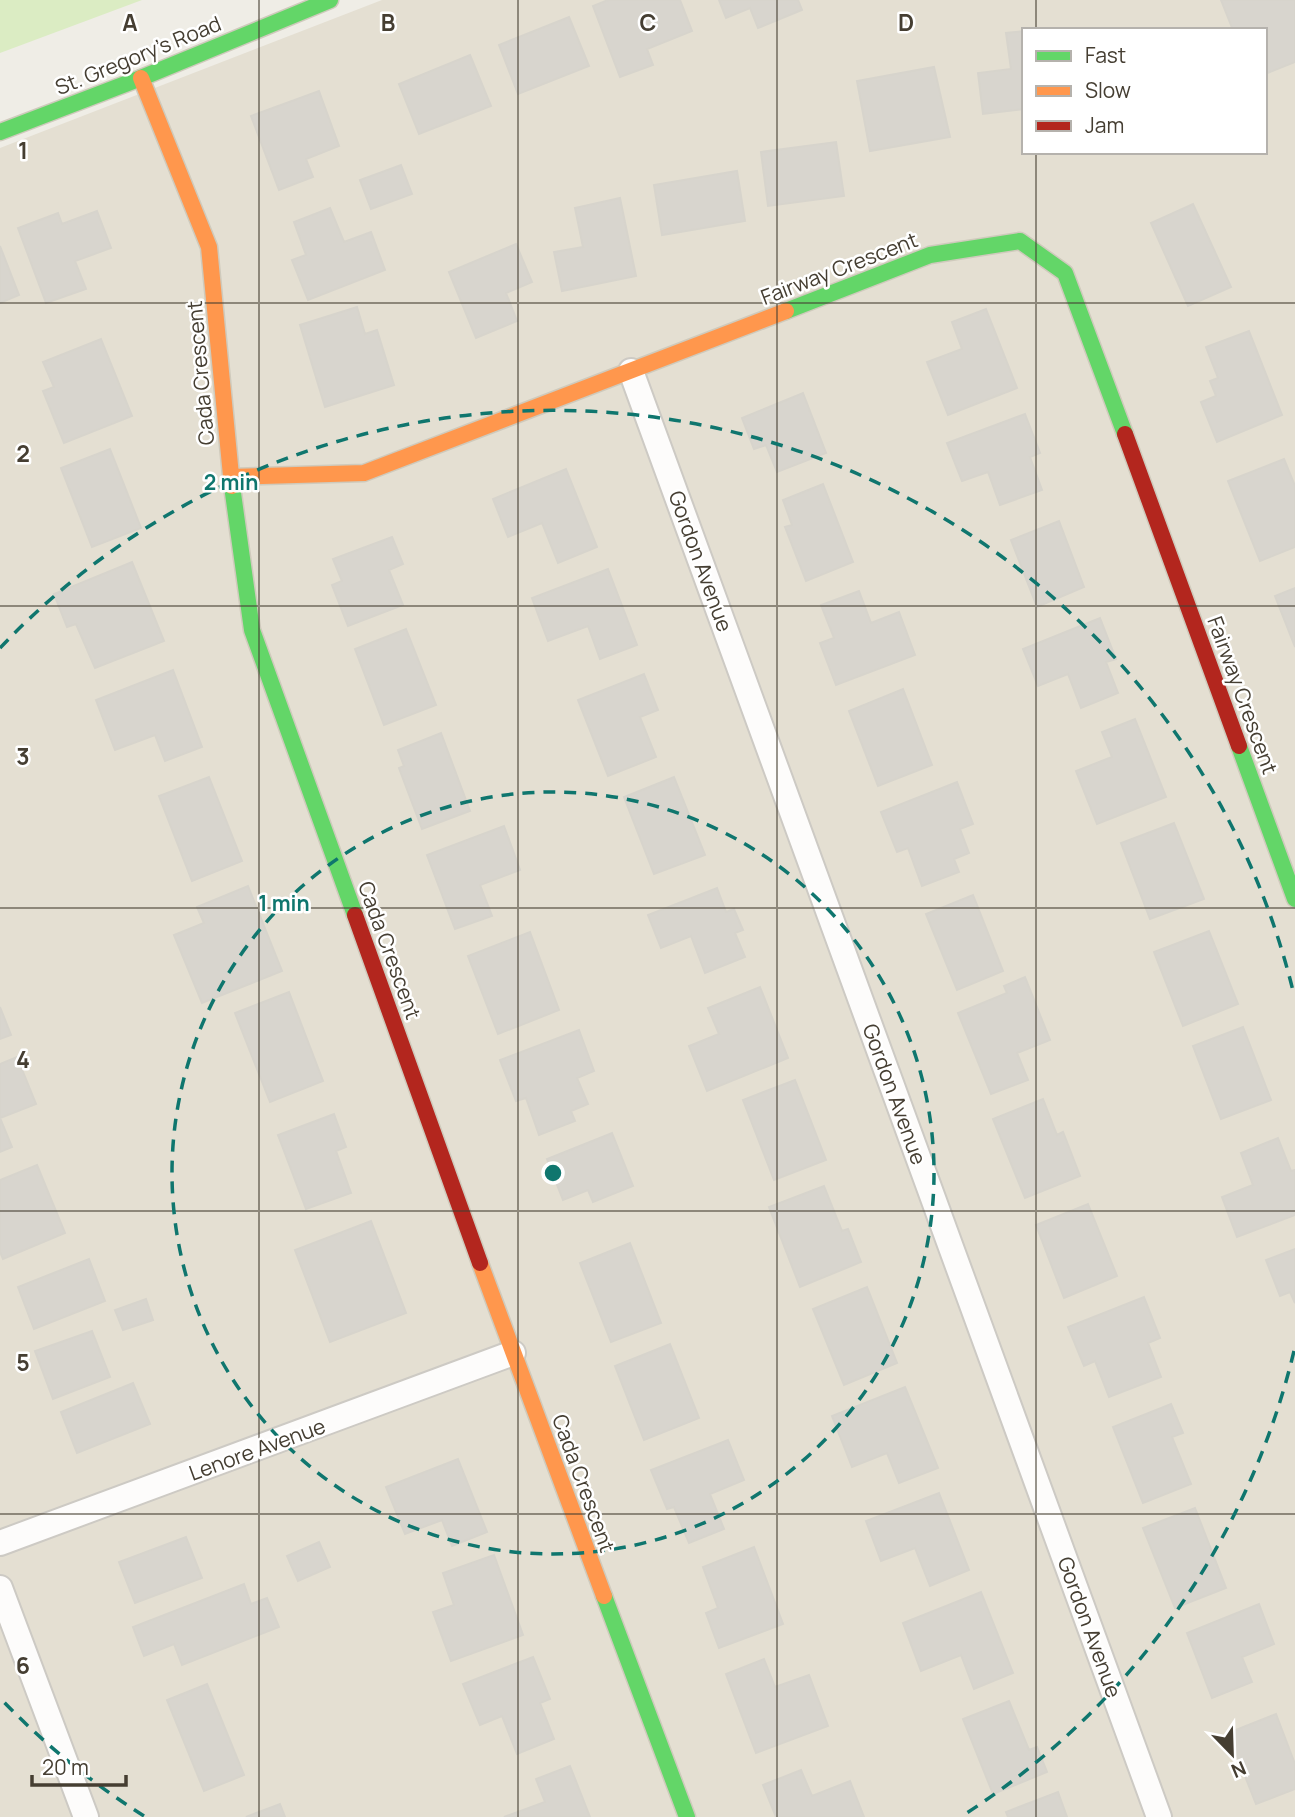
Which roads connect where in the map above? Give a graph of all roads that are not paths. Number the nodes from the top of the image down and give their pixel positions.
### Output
1 (330, 0) edge
2 (141, 78) junction
3 (0, 132) edge
4 (631, 372) junction
5 (231, 477) junction
6 (1295, 898) edge
7 (513, 1353) junction
8 (0, 1543) edge
9 (0, 1588) edge
10 (86, 1817) edge
11 (687, 1817) edge
12 (1159, 1817) edge

1 - 2 street, St. Gregory's Road
2 - 3 street, St. Gregory's Road
2 - 5 street, Cada Crescent
4 - 5 street, Fairway Crescent
4 - 6 street, Fairway Crescent
4 - 12 street, Gordon Avenue
5 - 7 street, Cada Crescent
7 - 8 street, Lenore Avenue
7 - 11 street, Cada Crescent
9 - 10 street

